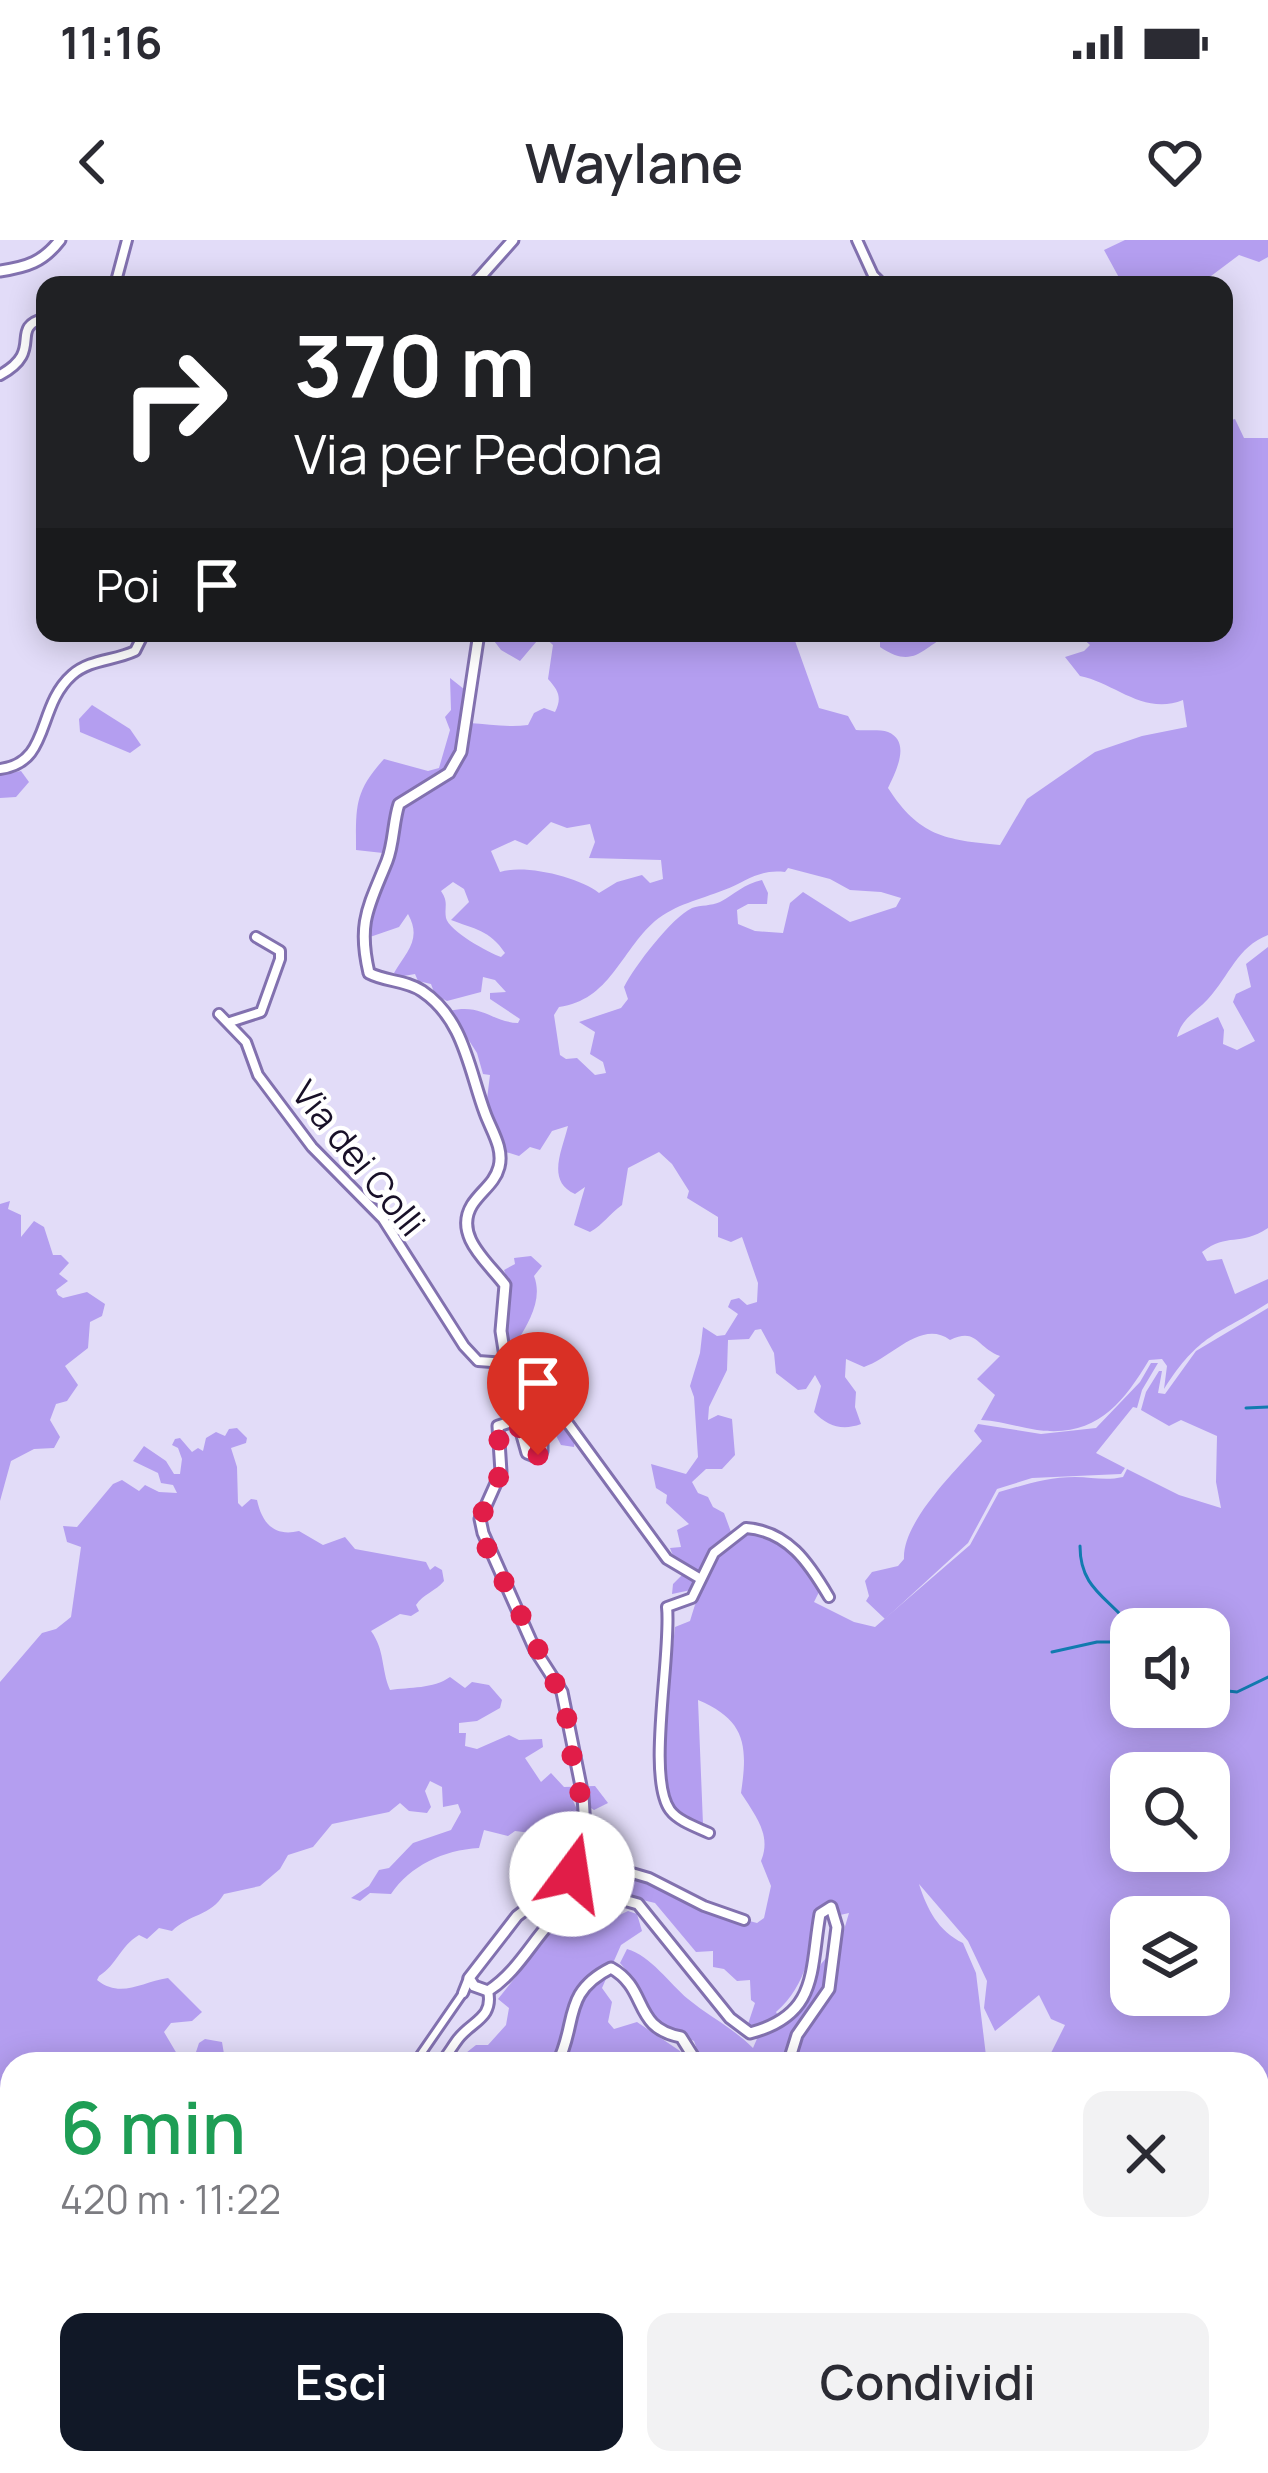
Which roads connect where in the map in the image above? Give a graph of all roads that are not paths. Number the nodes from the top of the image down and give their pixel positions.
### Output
1 (60, 240) edge
2 (127, 240) edge
3 (513, 240) edge
4 (856, 240) edge
5 (0, 272) edge
6 (118, 276) edge
7 (481, 276) edge
8 (878, 276) edge
9 (36, 321) edge
10 (0, 375) edge
11 (140, 642) edge
12 (478, 642) edge
13 (0, 769) edge
14 (256, 937) dead end
15 (219, 1014) dead end
16 (230, 1022) junction
17 (506, 1363) junction
18 (698, 1579) junction
19 (830, 1597) dead end
20 (709, 1833) dead end
21 (584, 1859) junction
22 (744, 1920) dead end
23 (469, 1978) junction
24 (488, 1991) junction
25 (463, 1994) joint
26 (422, 2052) edge
27 (449, 2052) edge
28 (560, 2052) edge
29 (690, 2052) edge
30 (792, 2052) edge

1 - 5 street
2 - 6 street
3 - 7 street
4 - 8 street
9 - 10 street
11 - 13 street
12 - 17 street
14 - 16 street
15 - 16 street, Via dei Colli
16 - 17 street, Via dei Colli
17 - 18 street, Via dei Colli
17 - 21 street
18 - 19 street
18 - 20 street
21 - 22 street
21 - 23 street
23 - 24 street
23 - 25 street
24 - 27 street
24 - 30 street
25 - 26 street
28 - 29 street

